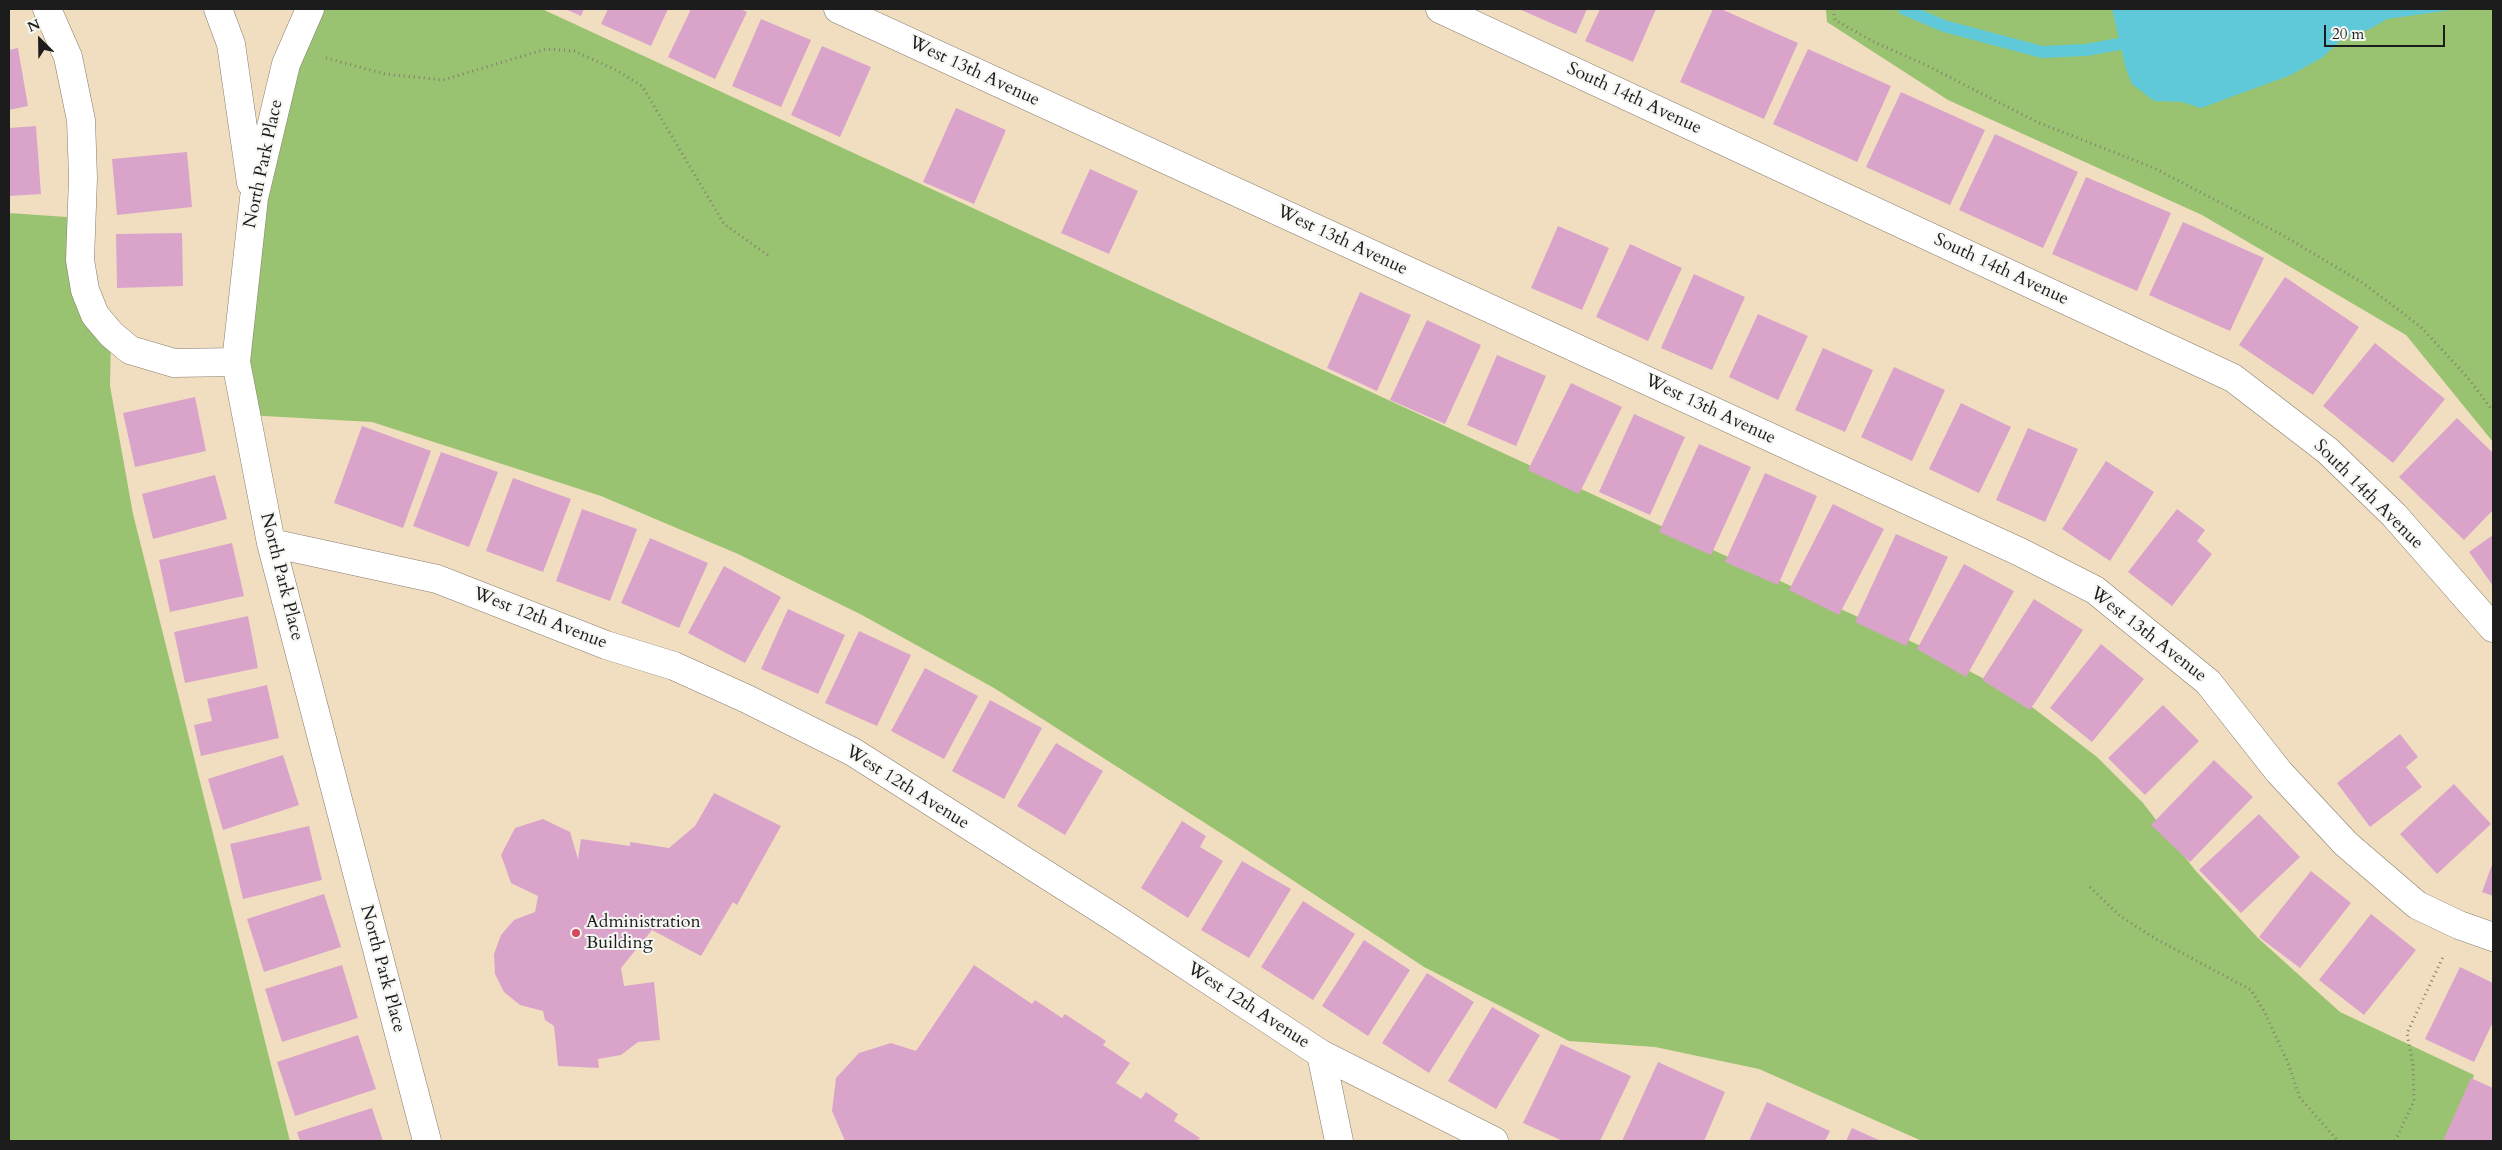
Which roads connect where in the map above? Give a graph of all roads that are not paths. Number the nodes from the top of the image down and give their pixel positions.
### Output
1 (46, 9) edge
2 (218, 9) edge
3 (310, 9) edge
4 (838, 9) edge
5 (1440, 9) edge
6 (254, 198) junction
7 (236, 362) junction
8 (271, 543) junction
9 (2493, 628) edge
10 (2493, 938) edge
11 (1322, 1054) junction
12 (427, 1141) edge
13 (1339, 1141) edge
14 (1494, 1141) edge

1 - 7 street
2 - 6 street
3 - 6 street, North Park Place
4 - 10 street, West 13th Avenue
5 - 9 street, South 14th Avenue
6 - 7 street, North Park Place
7 - 8 street, North Park Place
8 - 11 street, West 12th Avenue
8 - 12 street, North Park Place
11 - 13 street
11 - 14 street, West 12th Avenue

